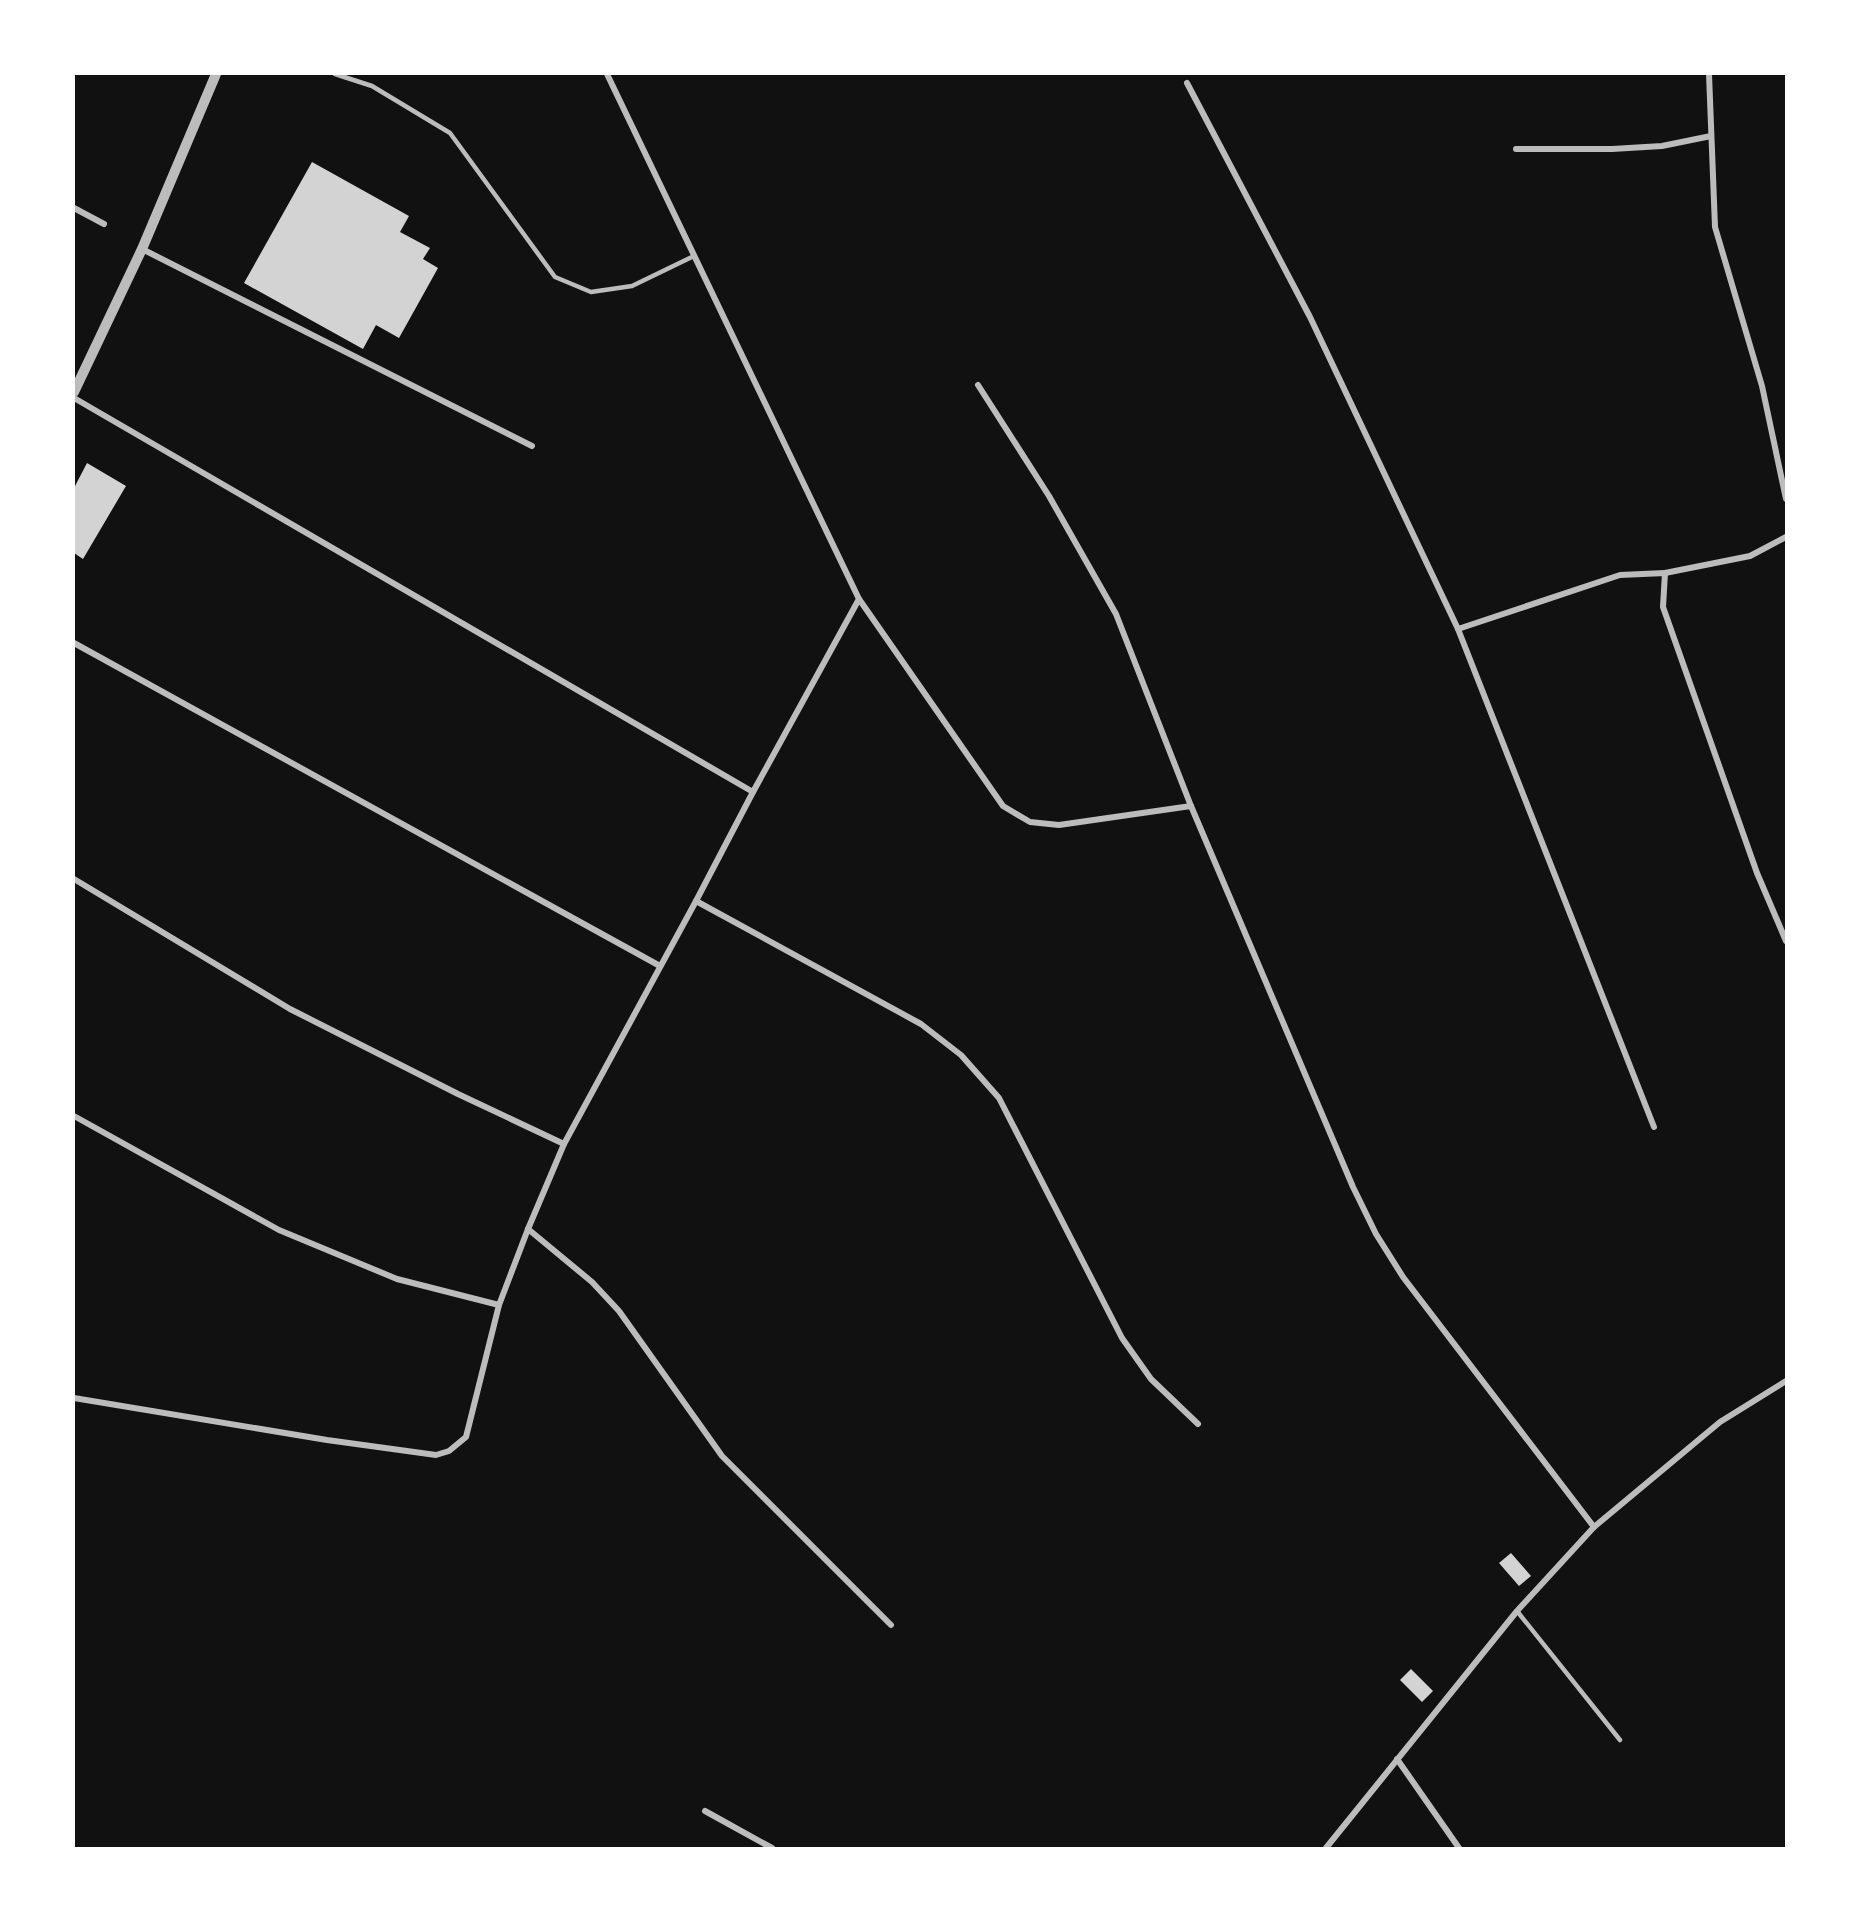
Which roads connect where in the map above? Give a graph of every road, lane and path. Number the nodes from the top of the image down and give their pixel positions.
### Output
1 (216, 74) edge
2 (335, 74) edge
3 (607, 74) edge
4 (1709, 74) edge
5 (1187, 83) dead end
6 (1711, 136) junction
7 (1516, 149) dead end
8 (74, 208) edge
9 (104, 225) dead end
10 (142, 249) junction
11 (694, 256) junction
12 (978, 385) dead end
13 (74, 392) edge
14 (74, 398) edge
15 (532, 446) dead end
16 (1786, 499) edge
17 (1786, 537) edge
18 (1665, 573) junction
19 (859, 599) junction
20 (1458, 629) junction
21 (74, 643) edge
22 (753, 792) junction
23 (1191, 806) junction
24 (74, 879) edge
25 (696, 901) junction
26 (1786, 941) edge
27 (660, 966) junction
28 (74, 1116) edge
29 (1654, 1127) dead end
30 (564, 1144) junction
31 (528, 1229) junction
32 (499, 1305) junction
33 (1786, 1381) edge
34 (74, 1398) edge
35 (1198, 1424) dead end
36 (1594, 1527) junction
37 (1517, 1611) junction
38 (891, 1625) dead end
39 (1620, 1740) dead end
40 (1397, 1759) junction
41 (705, 1811) dead end
42 (772, 1848) edge
43 (1326, 1848) edge
44 (1459, 1848) edge

1 - 10 street
2 - 11 lane
3 - 11 street
4 - 6 street
5 - 20 street
6 - 7 street
6 - 16 street
8 - 9 street
10 - 13 street
10 - 15 street
11 - 19 street
12 - 23 street
14 - 22 street
17 - 18 street
18 - 20 street
18 - 26 street
19 - 22 street
19 - 23 street
20 - 29 street
21 - 27 street
22 - 25 street
23 - 36 street
24 - 30 street
25 - 27 street
25 - 35 street
27 - 30 street
28 - 32 street
30 - 31 street
31 - 32 street
31 - 38 street
32 - 34 street
33 - 36 street
36 - 37 street
37 - 39 lane
37 - 40 street
40 - 43 street
40 - 44 street
41 - 42 street

